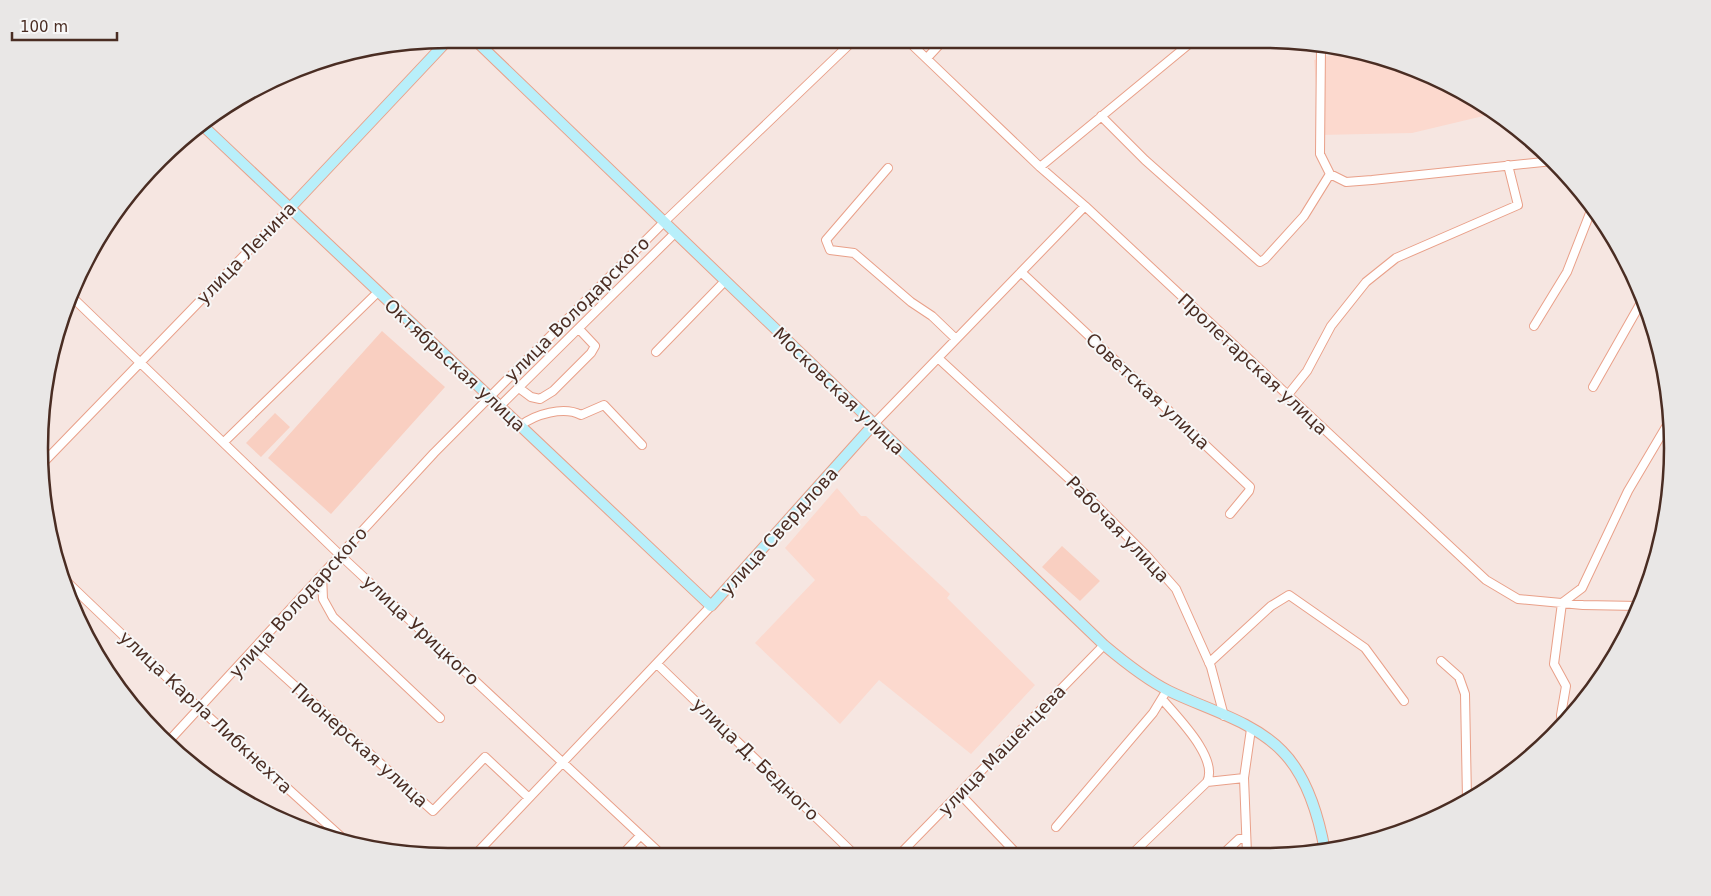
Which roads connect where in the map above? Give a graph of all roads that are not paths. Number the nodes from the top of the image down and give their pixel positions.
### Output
1 (441, 48) edge
2 (483, 48) edge
3 (846, 48) edge
4 (915, 48) edge
5 (935, 48) edge
6 (1184, 48) edge
7 (1321, 52) edge
8 (926, 58) junction
9 (1101, 116) junction
10 (206, 129) edge
11 (1543, 162) edge
12 (1508, 165) junction
13 (1040, 167) junction
14 (888, 168) dead end
15 (1330, 174) junction
16 (1085, 206) junction
17 (290, 208) junction
18 (1589, 215) edge
19 (664, 222) junction
20 (676, 233) junction
21 (1021, 272) junction
22 (725, 281) junction
23 (378, 292) junction
24 (76, 301) edge
25 (1638, 308) edge
26 (1534, 326) dead end
27 (578, 329) junction
28 (956, 340) junction
29 (656, 352) dead end
30 (938, 358) junction
31 (140, 363) junction
32 (1593, 387) dead end
33 (519, 388) junction
34 (1287, 396) junction
35 (489, 397) junction
36 (500, 406) junction
37 (873, 425) junction
38 (520, 426) junction
39 (1663, 431) edge
40 (224, 442) junction
41 (642, 445) dead end
42 (48, 458) edge
43 (1230, 514) dead end
44 (340, 555) junction
45 (322, 575) junction
46 (73, 588) edge
47 (1562, 603) junction
48 (711, 606) junction
49 (1631, 606) edge
50 (1104, 645) junction
51 (254, 649) junction
52 (1441, 660) dead end
53 (1209, 663) junction
54 (657, 664) junction
55 (1164, 694) junction
56 (1404, 701) dead end
57 (200, 709) junction
58 (1561, 715) edge
59 (1224, 716) junction
60 (440, 718) dead end
61 (1252, 730) junction
62 (173, 738) edge
63 (563, 763) junction
64 (1244, 778) junction
65 (1207, 782) junction
66 (1467, 793) edge
67 (960, 794) junction
68 (529, 798) junction
69 (1056, 827) dead end
70 (336, 833) edge
71 (640, 836) junction
72 (1246, 839) junction
73 (1323, 844) edge
74 (482, 848) edge
75 (629, 848) edge
76 (654, 848) edge
77 (848, 848) edge
78 (906, 848) edge
79 (1011, 848) edge
80 (1138, 848) edge
81 (1229, 848) edge
82 (1247, 848) edge

1 - 17 main road, улица Ленина
2 - 19 main road, Московская улица
3 - 19 street, улица Володарского
4 - 8 street, Пролетарская улица
5 - 8 street
6 - 9 street
7 - 15 street
8 - 13 street, Пролетарская улица
9 - 13 street
9 - 15 street
10 - 17 main road, Октябрьская улица
11 - 12 street
12 - 15 street
12 - 34 street
13 - 16 street, Пролетарская улица
14 - 28 street
16 - 21 street, улица Свердлова
16 - 34 street, Пролетарская улица
17 - 23 main road, Октябрьская улица
17 - 31 street, улица Ленина
18 - 26 street
19 - 20 main road, Московская улица
19 - 35 street, улица Володарского
20 - 22 main road, Московская улица
20 - 27 street
21 - 28 street, улица Свердлова
21 - 43 street, Советская улица
22 - 29 street
22 - 37 main road, Московская улица
23 - 35 main road, Октябрьская улица
23 - 40 street
24 - 31 street, улица Урицкого
25 - 32 street
27 - 33 street
27 - 33 street
28 - 30 street, улица Свердлова
30 - 37 street, улица Свердлова
30 - 53 street, Рабочая улица
31 - 40 street, улица Урицкого
31 - 42 street, улица Ленина
33 - 36 street
34 - 47 street, Пролетарская улица
35 - 36 main road, Октябрьская улица
35 - 44 street, улица Володарского
36 - 38 main road, Октябрьская улица
37 - 48 main road, улица Свердлова
37 - 50 main road, Московская улица
38 - 41 street
38 - 48 main road, Октябрьская улица
39 - 47 street
40 - 44 street, улица Урицкого
44 - 45 street, улица Володарского
44 - 63 street, улица Урицкого
45 - 51 street, улица Володарского
45 - 60 street
46 - 57 street, улица Карла Либкнехта
47 - 49 street, Пролетарская улица
47 - 58 street
48 - 54 street, улица Свердлова
50 - 55 main road, Московская улица
50 - 67 street, улица Машенцева
51 - 57 street, улица Володарского
51 - 68 street, Пионерская улица
52 - 66 street
53 - 56 street
53 - 59 street, Рабочая улица
54 - 63 street, улица Свердлова
54 - 77 street, улица Д. Бедного
55 - 59 main road, Московская улица
55 - 65 street
55 - 69 street
57 - 62 street, улица Володарского
57 - 70 street, улица Карла Либкнехта
59 - 61 main road
61 - 64 street
61 - 73 main road
63 - 68 street, улица Свердлова
63 - 71 street, улица Урицкого
64 - 65 street
64 - 72 street
65 - 80 street
67 - 78 street, улица Машенцева
67 - 79 street
68 - 74 street, улица Свердлова
71 - 75 street
71 - 76 street, улица Урицкого
72 - 81 street
72 - 82 street

